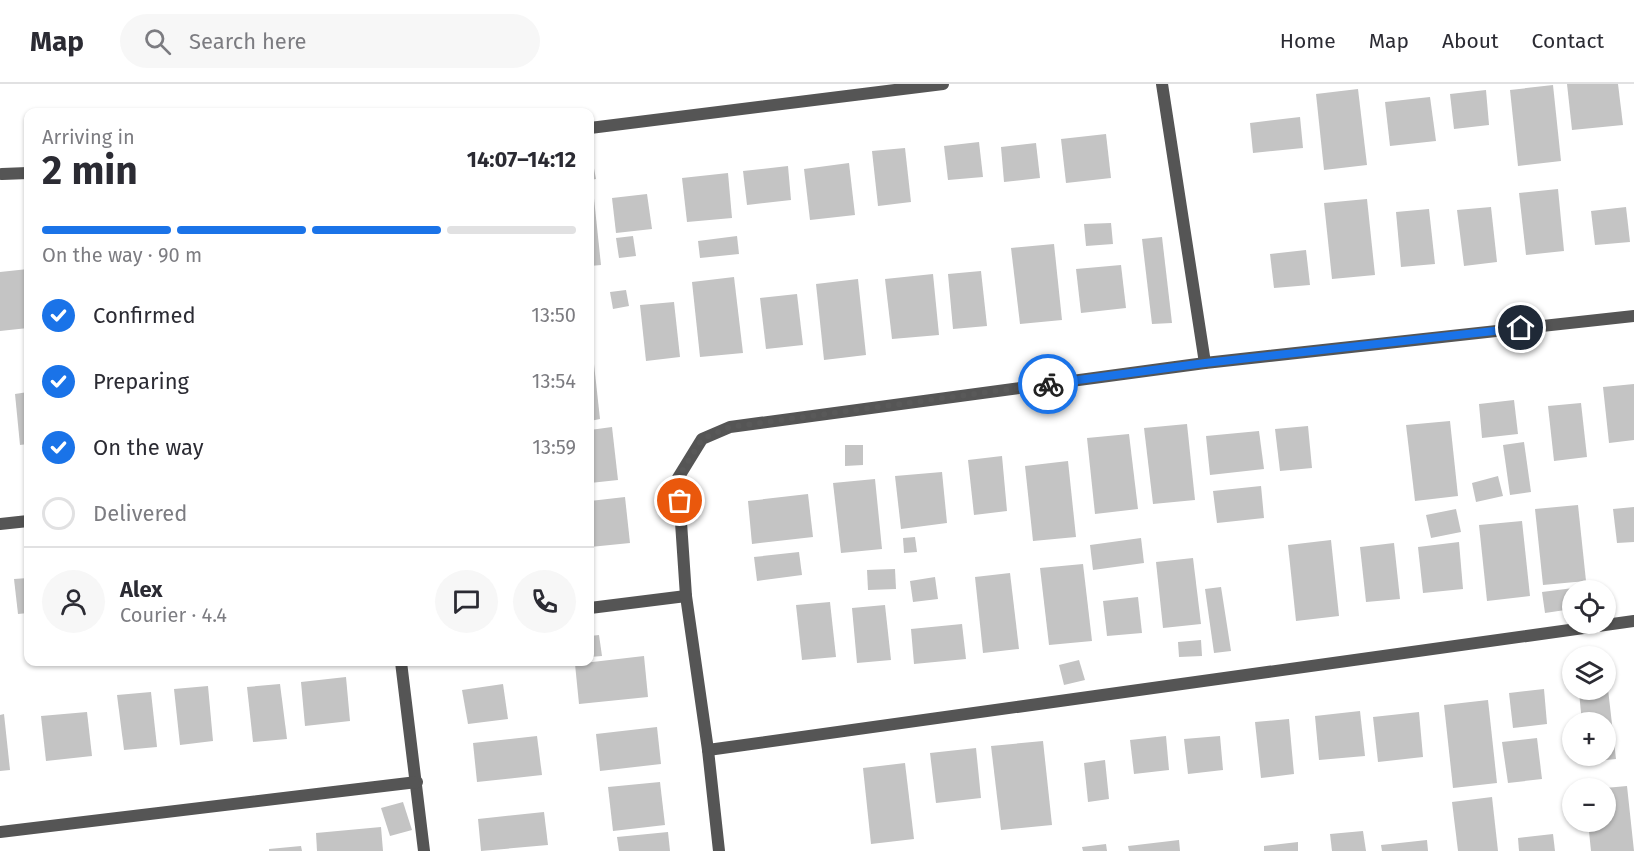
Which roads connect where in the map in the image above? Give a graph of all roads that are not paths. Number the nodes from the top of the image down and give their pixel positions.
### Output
1 (943, 84) edge
2 (1162, 84) edge
3 (594, 128) edge
4 (24, 173) edge
5 (2, 174) dead end
6 (1634, 316) edge
7 (1205, 363) junction
8 (24, 521) edge
9 (0, 524) edge
10 (686, 596) junction
11 (594, 608) edge
12 (1634, 621) edge
13 (402, 666) edge
14 (708, 750) junction
15 (417, 782) junction
16 (0, 832) edge
17 (424, 851) edge
18 (719, 851) edge

1 - 3 street
2 - 7 street
4 - 5 street
6 - 7 street
7 - 10 street
8 - 9 street
10 - 11 street
10 - 14 street
12 - 14 street
13 - 15 street
14 - 18 street
15 - 16 street
15 - 17 street

